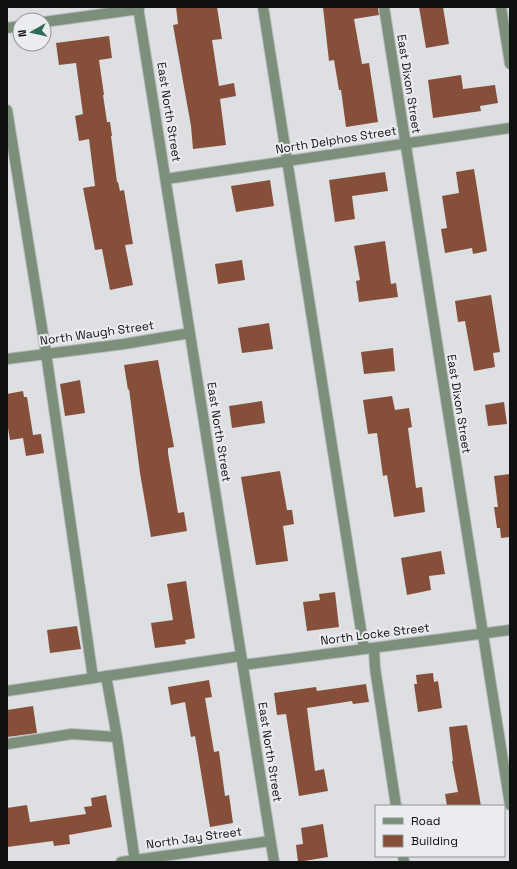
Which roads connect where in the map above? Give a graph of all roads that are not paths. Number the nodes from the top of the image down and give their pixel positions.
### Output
1 (263, 7) edge
2 (384, 7) edge
3 (501, 7) edge
4 (138, 8) edge
5 (52, 21) edge
6 (510, 64) edge
7 (7, 110) edge
8 (510, 128) edge
9 (405, 143) junction
10 (288, 161) junction
11 (166, 179) junction
12 (190, 333) junction
13 (46, 353) junction
14 (7, 359) edge
15 (510, 630) edge
16 (483, 634) junction
17 (374, 648) junction
18 (364, 649) junction
19 (242, 660) junction
20 (106, 676) junction
21 (93, 678) junction
22 (7, 691) edge
23 (117, 737) junction
24 (7, 744) edge
25 (396, 805) edge
26 (510, 805) edge
27 (270, 840) junction
28 (135, 861) edge
29 (121, 862) edge
30 (274, 862) edge

1 - 10 street
2 - 9 street, East Dixon Street
3 - 6 street
4 - 5 street
4 - 11 street, East North Street
7 - 13 street
8 - 9 street, North Delphos Street
9 - 10 street, North Delphos Street
9 - 16 street, East Dixon Street
10 - 11 street, North Delphos Street
10 - 18 street
11 - 12 street, East North Street
12 - 13 street, North Waugh Street
12 - 19 street, East North Street
13 - 14 street, North Waugh Street
13 - 21 street
15 - 16 street, North Locke Street
16 - 17 street, North Locke Street
16 - 26 street, East Dixon Street
17 - 18 street, North Locke Street
17 - 25 street
18 - 19 street, North Locke Street
19 - 20 street, North Locke Street
19 - 27 street, East North Street
20 - 21 street, North Locke Street
20 - 23 street
21 - 22 street, North Locke Street
23 - 24 street
23 - 28 street
27 - 28 street, North Jay Street
27 - 30 street, East North Street
28 - 29 street, North Jay Street

